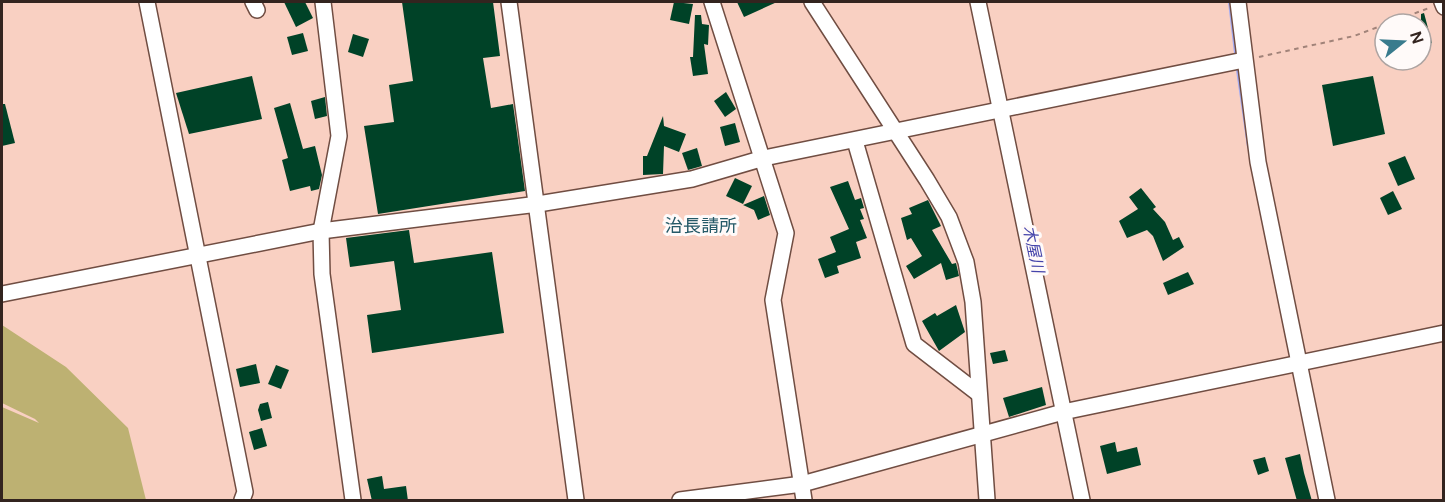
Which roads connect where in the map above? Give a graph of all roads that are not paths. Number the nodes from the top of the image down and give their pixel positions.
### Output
1 (147, 2) edge
2 (323, 2) edge
3 (509, 2) edge
4 (712, 2) edge
5 (812, 2) edge
6 (978, 2) edge
7 (1238, 2) edge
8 (1244, 60) junction
9 (997, 113) junction
10 (899, 133) junction
11 (855, 141) junction
12 (764, 158) junction
13 (538, 204) junction
14 (321, 231) junction
15 (199, 256) junction
16 (2, 294) edge
17 (1443, 333) edge
18 (1298, 361) junction
19 (979, 394) junction
20 (1059, 413) junction
21 (981, 433) junction
22 (802, 484) junction
23 (242, 501) edge
24 (353, 501) edge
25 (576, 501) edge
26 (681, 501) edge
27 (804, 501) edge
28 (987, 501) edge
29 (1082, 501) edge
30 (1327, 501) edge

1 - 15 street
2 - 14 street
3 - 13 street
4 - 12 street
5 - 10 street
6 - 9 street
7 - 8 street
8 - 9 street
8 - 18 street
9 - 10 street
9 - 20 street
10 - 11 street
10 - 19 street
11 - 12 street
11 - 19 street
12 - 13 street
12 - 22 street
13 - 14 street
13 - 25 street
14 - 15 street
14 - 24 street
15 - 16 street
15 - 23 street
17 - 18 street
18 - 20 street
18 - 30 street
19 - 21 street
20 - 21 street
20 - 29 street
21 - 22 street
21 - 28 street
22 - 26 street
22 - 27 street

